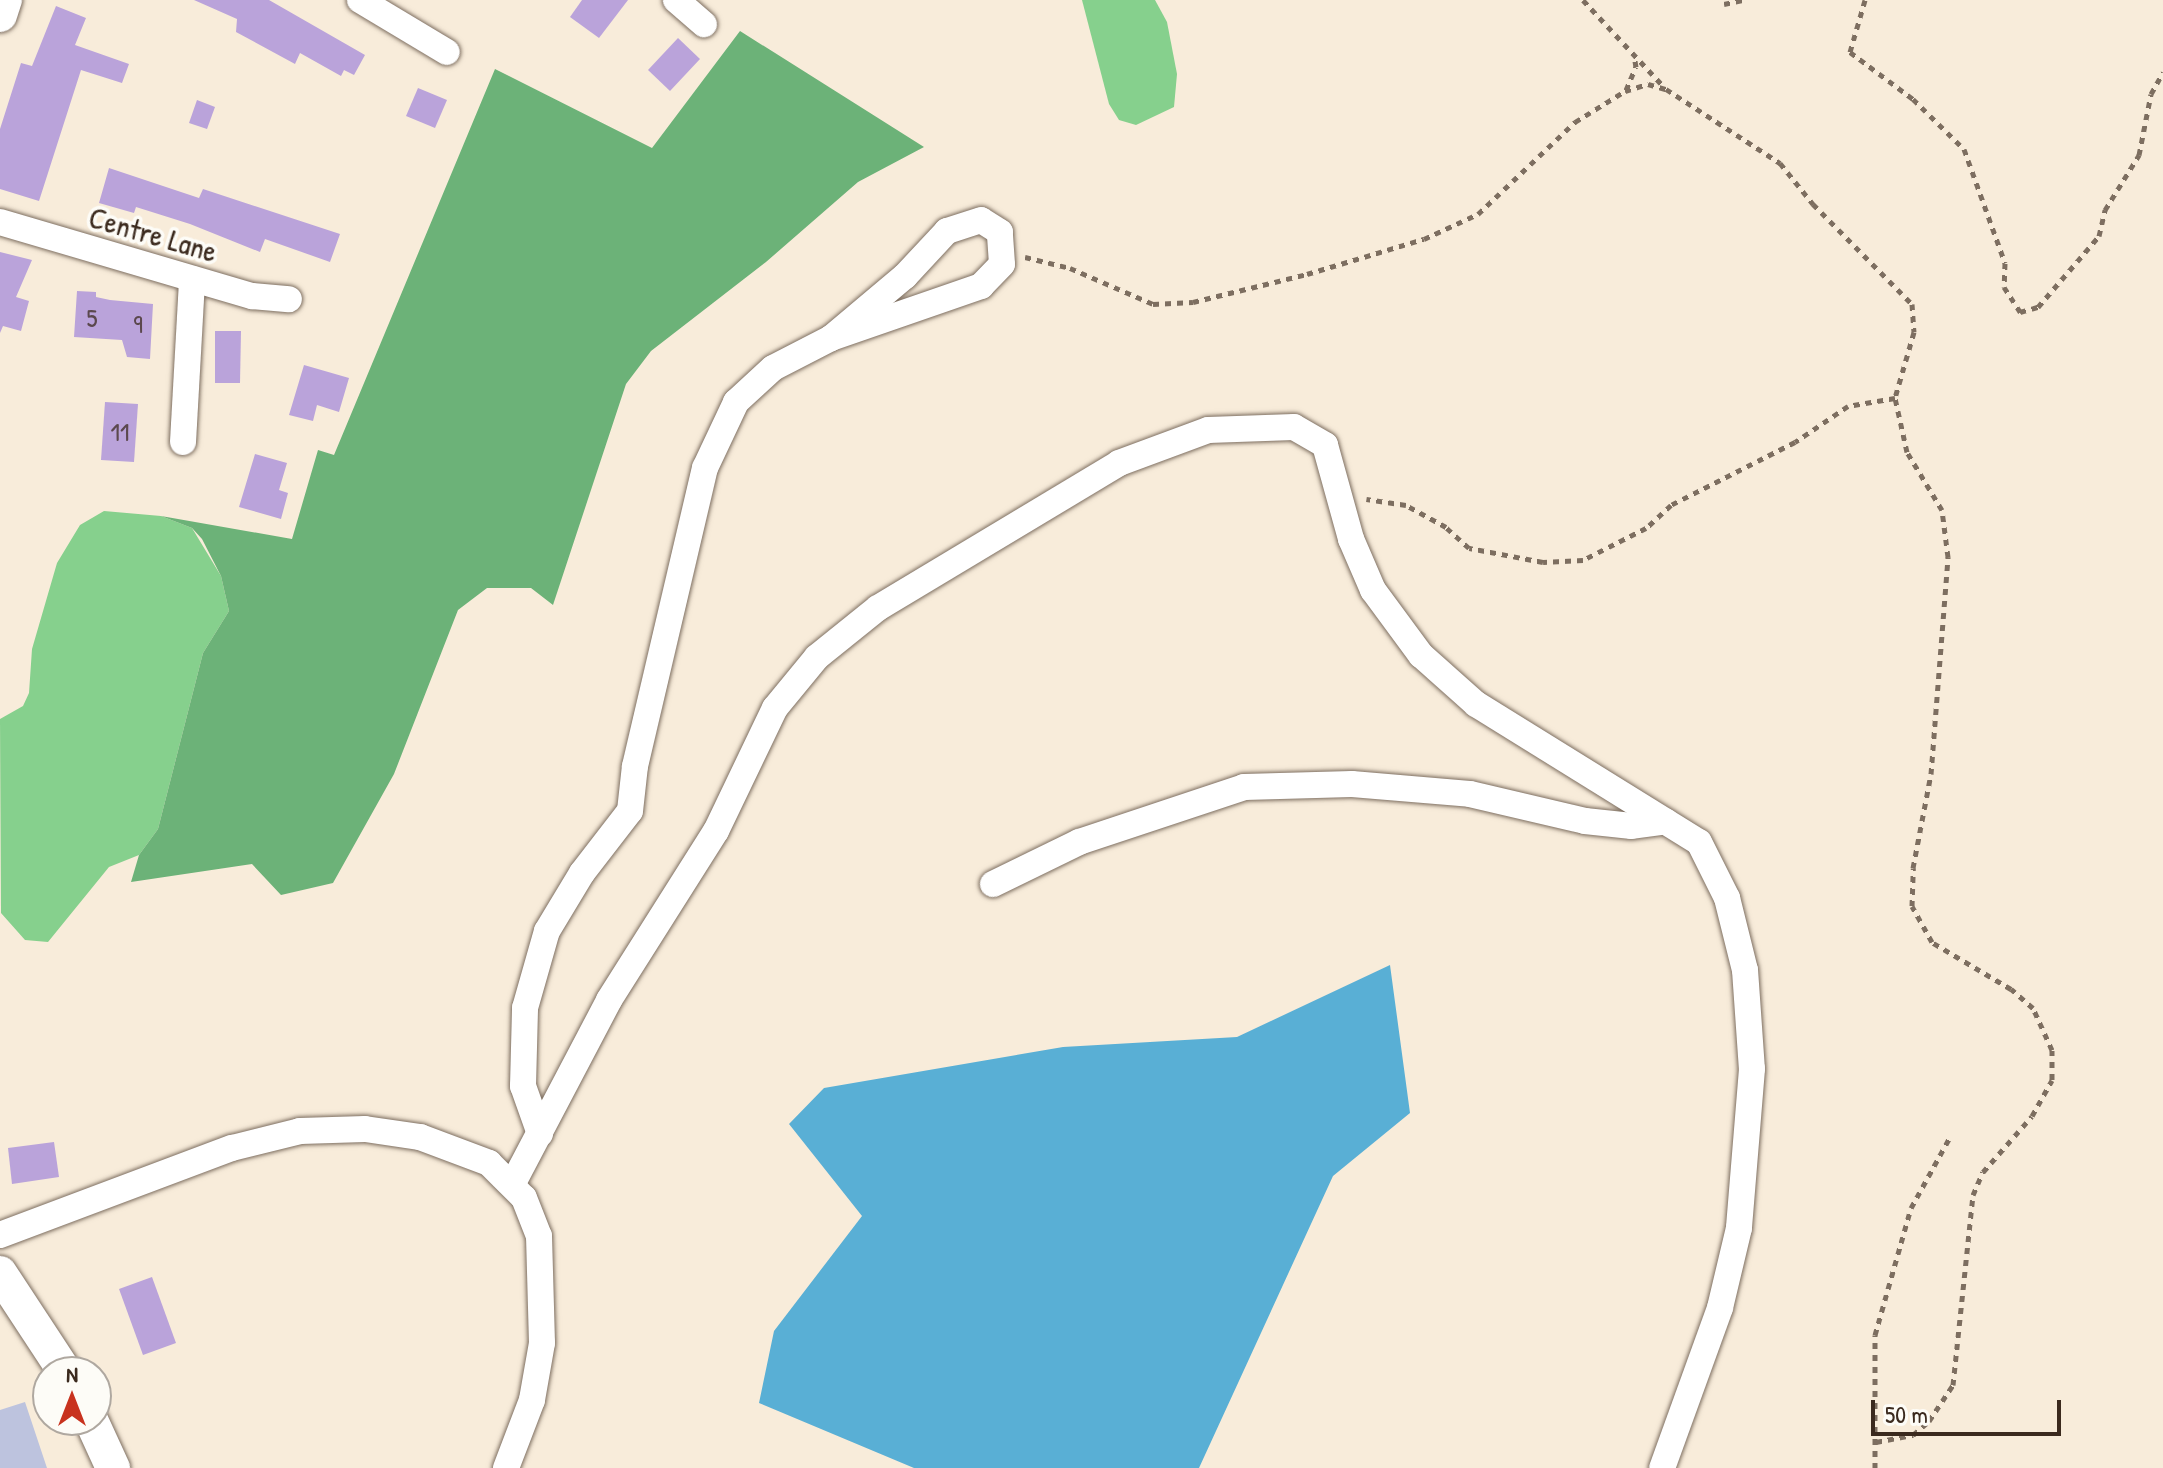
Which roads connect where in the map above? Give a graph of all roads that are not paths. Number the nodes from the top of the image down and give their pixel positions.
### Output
1 (5, 0) edge
2 (360, 0) edge
3 (676, 0) edge
4 (0, 15) edge
5 (704, 24) dead end
6 (447, 52) dead end
7 (0, 222) edge
8 (192, 279) junction
9 (289, 299) dead end
10 (831, 338) junction
11 (183, 442) dead end
12 (1666, 821) junction
13 (993, 884) dead end
14 (540, 1134) junction
15 (512, 1185) junction
16 (0, 1235) edge
17 (0, 1273) edge
18 (54, 1356) edge
19 (98, 1436) edge
20 (113, 1468) edge
21 (506, 1468) edge
22 (1662, 1468) edge

1 - 4 main road
2 - 6 street
3 - 5 street
7 - 8 street, Centre Lane
8 - 9 street, Centre Lane
8 - 11 street
10 - 10 street
10 - 14 street
12 - 13 street
12 - 14 street
12 - 22 street
14 - 15 street
15 - 16 street
15 - 21 street
17 - 18 main road
19 - 20 main road

